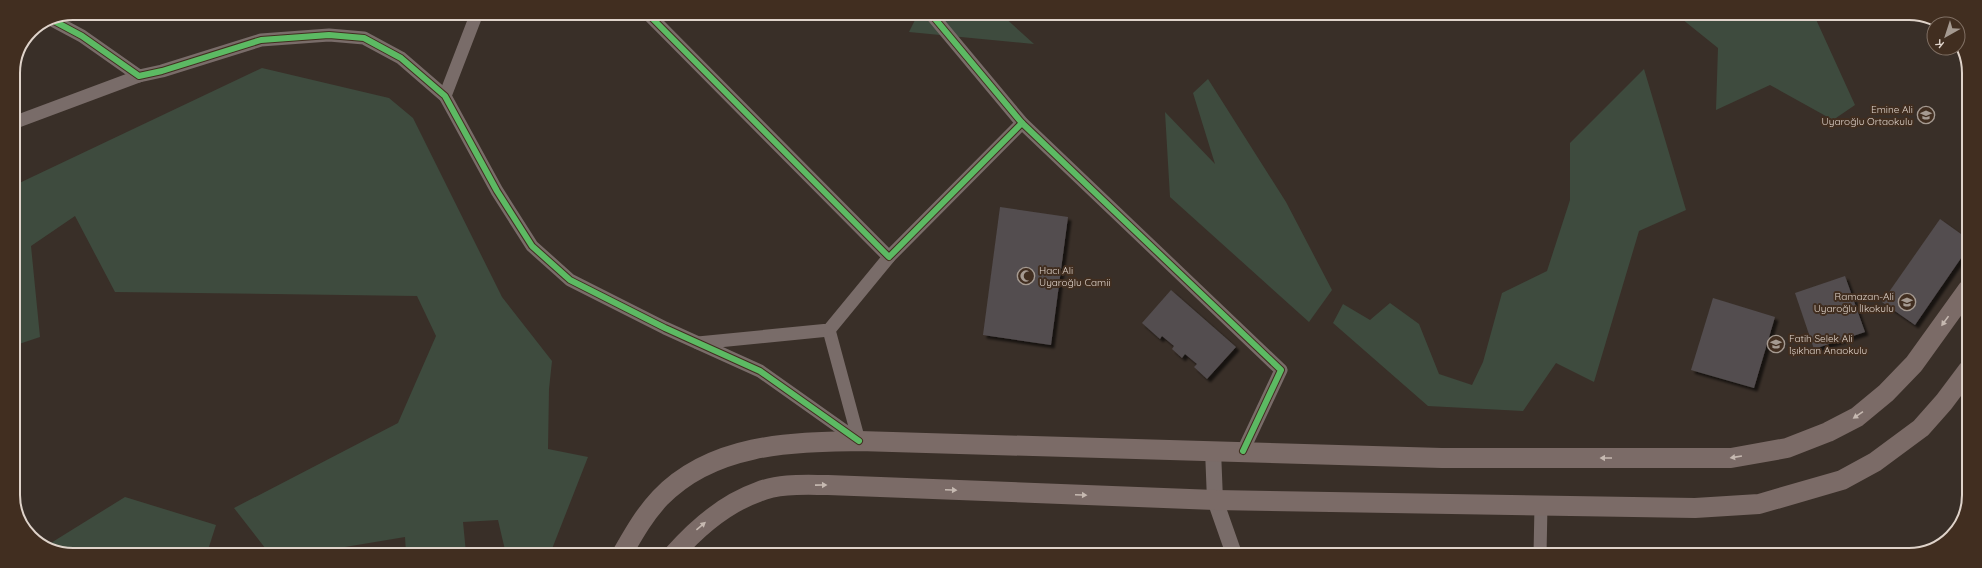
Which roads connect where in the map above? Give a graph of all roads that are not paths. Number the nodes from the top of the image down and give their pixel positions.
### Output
1 (474, 20) edge
2 (654, 20) edge
3 (936, 20) edge
4 (57, 23) edge
5 (139, 76) junction
6 (445, 96) junction
7 (20, 120) edge
8 (1022, 123) junction
9 (889, 257) junction
10 (1962, 297) edge
11 (829, 330) junction
12 (697, 343) junction
13 (1962, 378) edge
14 (859, 441) junction
15 (1213, 450) junction
16 (1243, 451) junction
17 (1215, 500) junction
18 (1541, 506) junction
19 (626, 548) edge
20 (679, 548) edge
21 (1232, 548) edge
22 (1540, 548) edge

1 - 6 street
2 - 9 street
3 - 8 street
4 - 5 street
5 - 6 street
5 - 7 street
6 - 12 street
8 - 9 street
8 - 16 street
9 - 11 street
10 -> 16 main road
11 - 12 street
11 - 14 street
12 - 14 street
13 - 18 main road
14 - 15 main road
14 - 19 main road
15 - 16 main road
15 - 17 street
17 - 18 main road
20 -> 17 main road
17 - 21 street
18 - 22 street

